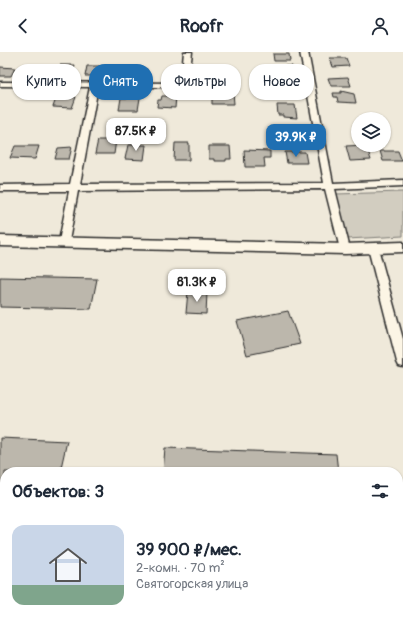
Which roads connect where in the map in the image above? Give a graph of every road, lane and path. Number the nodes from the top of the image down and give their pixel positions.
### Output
1 (188, 52) edge
2 (304, 52) edge
3 (0, 84) edge
4 (89, 85) edge
5 (153, 85) edge
6 (91, 100) edge
7 (403, 183) edge
8 (329, 186) junction
9 (75, 187) junction
10 (0, 188) edge
11 (0, 241) edge
12 (64, 241) junction
13 (403, 247) edge
14 (373, 248) junction
15 (344, 249) junction
16 (403, 362) edge

1 - 5 street
2 - 8 street
3 - 4 street
6 - 9 street
7 - 8 street
8 - 9 street
8 - 15 street
9 - 10 street
9 - 12 street
11 - 12 main road
12 - 15 main road
13 - 14 main road
14 - 15 main road
14 - 16 street

